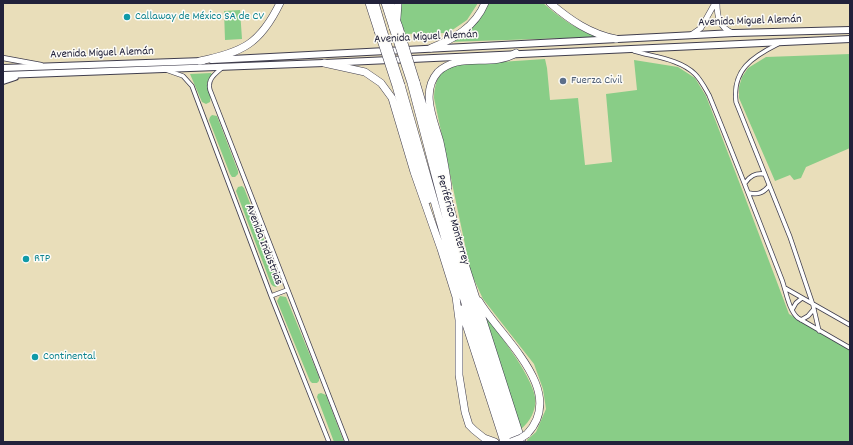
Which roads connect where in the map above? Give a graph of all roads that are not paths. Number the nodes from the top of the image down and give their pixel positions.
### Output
1 (280, 3) edge
2 (369, 3) edge
3 (375, 3) edge
4 (385, 3) edge
5 (390, 3) edge
6 (398, 3) edge
7 (485, 3) edge
8 (550, 3) edge
9 (716, 3) edge
10 (396, 26) junction
11 (381, 30) junction
12 (850, 30) edge
13 (734, 33) junction
14 (686, 36) junction
15 (616, 39) junction
16 (850, 39) edge
17 (783, 42) junction
18 (431, 48) junction
19 (629, 49) junction
20 (516, 54) junction
21 (3, 58) edge
22 (200, 61) junction
23 (324, 63) junction
24 (3, 64) edge
25 (224, 66) junction
26 (51, 67) junction
27 (3, 68) edge
28 (29, 68) junction
29 (163, 69) junction
30 (3, 75) edge
31 (18, 75) junction
32 (3, 81) edge
33 (413, 82) junction
34 (398, 85) junction
35 (764, 174) junction
36 (745, 183) junction
37 (769, 186) junction
38 (749, 193) junction
39 (456, 228) junction
40 (441, 249) junction
41 (473, 288) junction
42 (785, 288) junction
43 (287, 290) junction
44 (272, 296) junction
45 (456, 297) junction
46 (802, 298) junction
47 (813, 304) junction
48 (814, 309) junction
49 (792, 310) junction
50 (801, 320) junction
51 (850, 325) edge
52 (819, 331) junction
53 (850, 348) edge
54 (329, 442) edge
55 (347, 442) edge
56 (495, 442) edge
57 (504, 442) edge
58 (511, 442) edge
59 (516, 442) edge
60 (522, 442) edge

1 - 22 highway
2 - 11 highway
3 - 11 highway, Periférico Monterrey
4 - 10 highway, Periférico Monterrey
5 - 10 highway
6 - 10 highway
7 - 18 highway
8 - 15 highway
9 - 13 main road
9 - 14 main road
10 - 33 highway, Periférico Monterrey, bridge
11 - 34 highway, Periférico Monterrey, bridge
12 - 13 highway, Avenida Miguel Alemán
13 - 14 highway, Avenida Miguel Alemán
14 - 15 highway, Avenida Miguel Alemán
15 - 18 highway, Avenida Miguel Alemán
16 - 17 highway, Avenida Miguel Alemán
17 - 19 highway, Avenida Miguel Alemán
17 - 35 street
18 - 22 highway, Avenida Miguel Alemán
19 - 20 highway, Avenida Miguel Alemán
19 - 36 street
20 - 23 highway, Avenida Miguel Alemán
20 - 39 highway
21 - 26 street
22 - 26 highway, Avenida Miguel Alemán
23 - 25 highway, Avenida Miguel Alemán
23 - 40 highway
24 - 28 highway
25 - 29 highway, Avenida Miguel Alemán
25 - 43 street, Avenida Industrias
26 - 28 highway, Avenida Miguel Alemán
27 - 28 highway, Avenida Miguel Alemán
29 - 31 highway, Avenida Miguel Alemán
29 - 44 street, Avenida Industrias
30 - 31 highway, Avenida Miguel Alemán
31 - 32 highway
33 - 39 highway
33 - 59 highway, Periférico Monterrey
34 - 40 highway
34 - 58 highway, Periférico Monterrey
35 - 36 street
35 - 37 street
36 - 38 street
37 - 38 street
37 - 47 street
38 - 42 street
39 - 41 highway
40 - 45 highway
41 - 58 highway, bridge
41 - 60 highway
42 - 46 street
42 - 49 street
43 - 44 street
43 - 55 street, Avenida Industrias
44 - 54 street, Avenida Industrias
45 - 56 highway
45 - 57 highway
46 - 47 street
46 - 49 street
47 - 48 street
47 - 51 street
48 - 50 street
48 - 52 street
49 - 50 street
50 - 52 street
52 - 53 street

